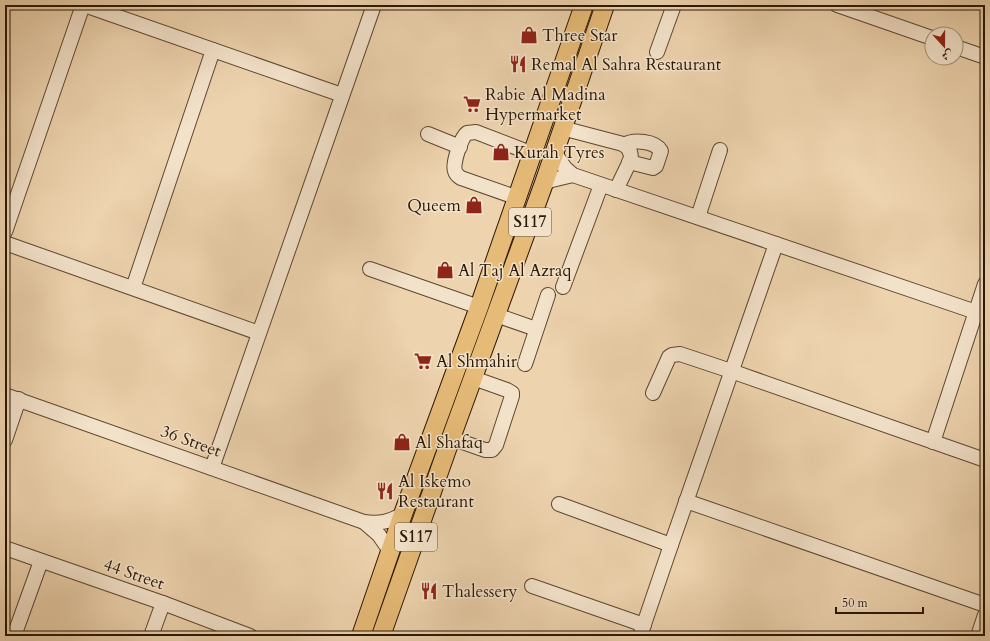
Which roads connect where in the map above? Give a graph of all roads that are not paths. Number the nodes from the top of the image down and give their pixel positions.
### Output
1 (83, 5) edge
2 (374, 5) edge
3 (584, 5) edge
4 (605, 5) edge
5 (674, 5) edge
6 (836, 5) edge
7 (924, 35) edge
8 (213, 50) junction
9 (964, 50) edge
10 (657, 52) dead end
11 (985, 57) edge
12 (342, 95) junction
13 (562, 128) junction
14 (428, 134) dead end
15 (624, 144) junction
16 (460, 147) junction
17 (720, 150) dead end
18 (554, 152) junction
19 (533, 154) junction
20 (629, 162) junction
21 (573, 175) junction
22 (544, 183) junction
23 (601, 185) junction
24 (616, 190) junction
25 (518, 198) junction
26 (698, 218) junction
27 (5, 232) edge
28 (5, 243) edge
29 (776, 244) junction
30 (370, 269) dead end
31 (985, 284) edge
32 (563, 287) dead end
33 (132, 288) junction
34 (548, 295) dead end
35 (479, 307) junction
36 (976, 312) junction
37 (496, 315) junction
38 (536, 329) junction
39 (259, 333) junction
40 (525, 364) dead end
41 (731, 371) junction
42 (473, 378) junction
43 (653, 393) dead end
44 (5, 395) edge
45 (19, 400) junction
46 (451, 438) junction
47 (5, 440) edge
48 (933, 442) junction
49 (985, 460) edge
50 (212, 468) junction
51 (686, 501) junction
52 (559, 504) dead end
53 (403, 514) junction
54 (364, 522) junction
55 (671, 545) junction
56 (5, 548) edge
57 (390, 551) junction
58 (41, 561) junction
59 (532, 586) dead end
60 (163, 603) junction
61 (985, 605) edge
62 (985, 615) edge
63 (642, 631) edge
64 (14, 636) edge
65 (151, 636) edge
66 (250, 636) edge
67 (361, 636) edge
68 (381, 636) edge
69 (978, 636) edge

1 - 8 lane
1 - 27 lane
2 - 12 lane
3 - 19 main road, S117
4 - 13 main road, S117
5 - 10 lane
6 - 7 lane
8 - 12 lane
8 - 33 lane
9 - 11 lane
12 - 39 lane
13 - 15 lane
13 - 18 main road, S117
14 - 16 lane
15 - 20 lane
15 - 20 lane
16 - 19 lane
16 - 25 lane
17 - 26 lane
18 - 21 lane
18 - 22 main road, S117
19 - 25 main road, S117
20 - 24 lane
21 - 22 lane
21 - 23 lane
22 - 37 main road, S117
23 - 24 lane
23 - 32 lane
24 - 26 lane
25 - 35 main road, S117
26 - 29 lane
28 - 33 lane
29 - 36 lane
29 - 41 lane
30 - 35 lane
31 - 36 lane
33 - 39 lane
34 - 38 lane
35 - 53 main road, S117
36 - 48 lane
37 - 38 lane
37 - 42 main road, S117
38 - 40 lane
39 - 50 lane
41 - 43 lane
41 - 48 lane
41 - 51 lane
42 - 46 main road, S117
42 - 46 lane
44 - 45 lane, 36 Street
45 - 47 lane
45 - 50 lane, 36 Street
46 - 68 main road, S117
48 - 49 lane
50 - 54 lane, 36 Street
51 - 55 lane
51 - 61 lane
52 - 55 lane
53 - 54 lane, 36 Street
53 - 57 main road, S117
54 - 57 lane, 36 Street
55 - 63 lane
56 - 58 lane, 44 Street
57 - 67 main road, S117
58 - 60 lane, 44 Street
58 - 64 lane
59 - 63 lane
60 - 65 lane
60 - 66 lane, 44 Street
62 - 69 lane

